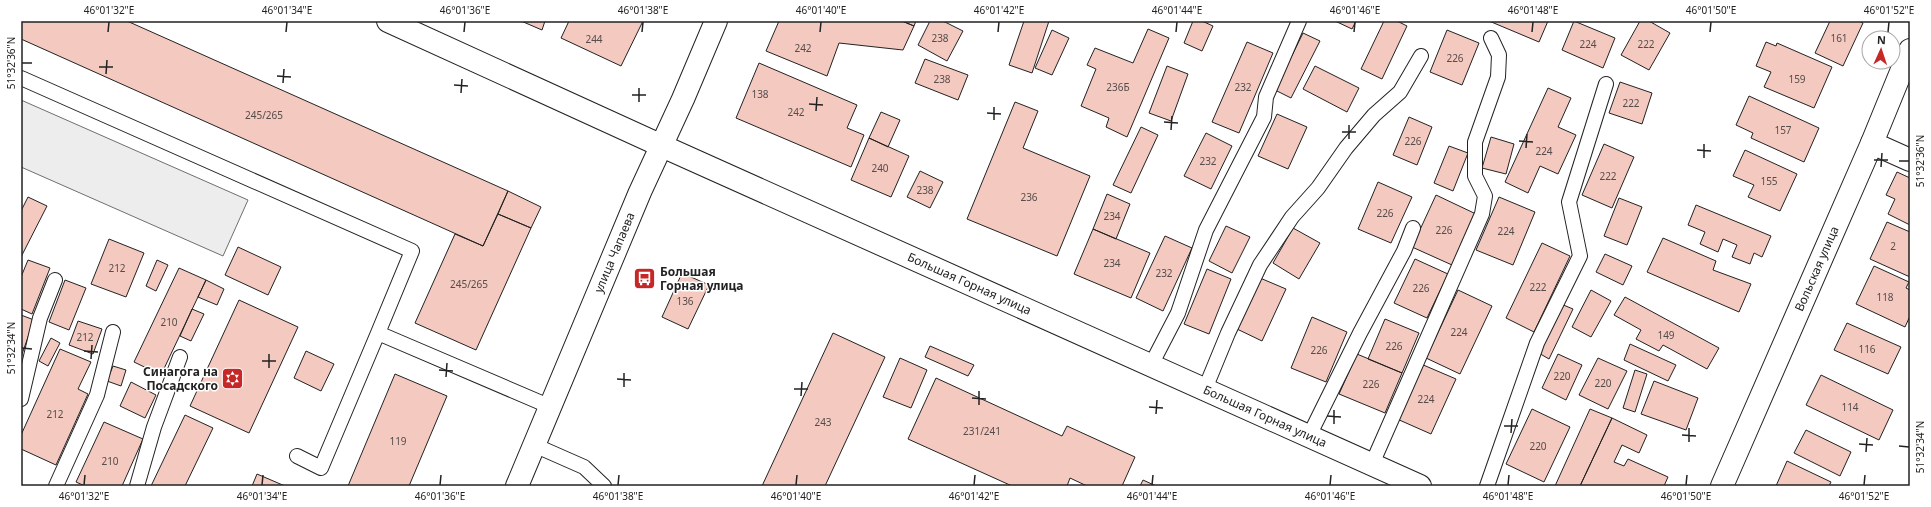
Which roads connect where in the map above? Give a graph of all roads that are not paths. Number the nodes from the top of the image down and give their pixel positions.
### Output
1 (388, 21) edge
2 (716, 21) edge
3 (1299, 21) edge
4 (1491, 38) dead end
5 (1910, 50) edge
6 (1421, 56) dead end
7 (21, 78) edge
8 (1606, 84) dead end
9 (1872, 143) junction
10 (662, 146) junction
11 (1910, 160) edge
12 (1413, 228) dead end
13 (55, 280) dead end
14 (113, 332) dead end
15 (378, 333) junction
16 (180, 357) dead end
17 (1151, 365) junction
18 (1205, 389) junction
19 (21, 399) edge
20 (551, 407) junction
21 (1309, 436) junction
22 (534, 445) junction
23 (297, 456) dead end
24 (1372, 464) junction
25 (56, 486) edge
26 (137, 486) edge
27 (517, 486) edge
28 (604, 486) edge
29 (1420, 486) edge
30 (1487, 486) edge
31 (1722, 486) edge

1 - 10 main road, Большая Горная улица
2 - 10 main road, улица Чапаева
3 - 17 lane
4 - 24 lane
5 - 9 main road, Вольская улица
6 - 18 lane
7 - 15 lane
8 - 30 lane
9 - 11 main road
9 - 31 main road, Вольская улица
10 - 17 main road, Большая Горная улица
10 - 20 main road, улица Чапаева
12 - 21 lane
13 - 19 lane
14 - 25 lane
15 - 20 lane
15 - 23 lane
16 - 26 lane
17 - 18 main road, Большая Горная улица
18 - 21 main road, Большая Горная улица
20 - 22 main road, улица Чапаева
21 - 24 main road, Большая Горная улица
22 - 27 main road, улица Чапаева
22 - 28 lane
24 - 29 main road, Большая Горная улица

